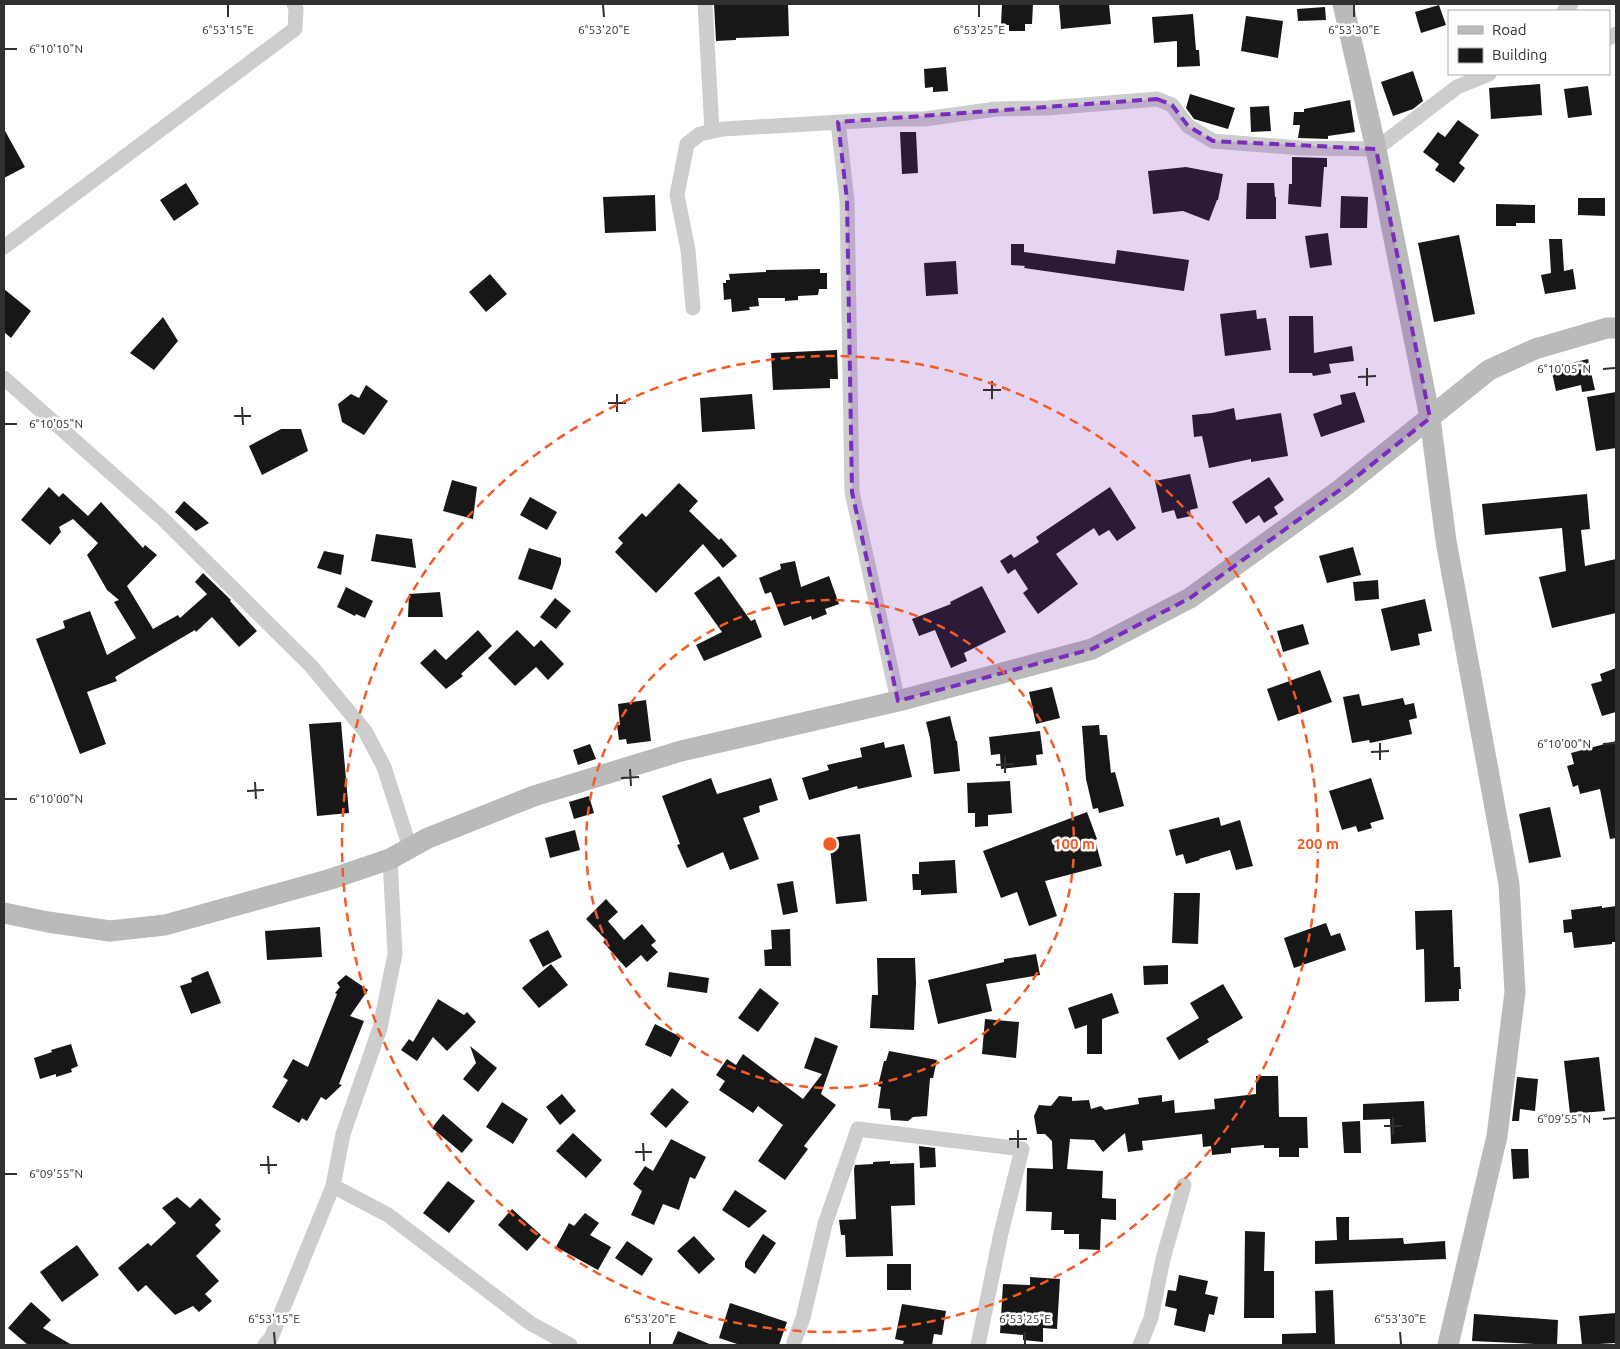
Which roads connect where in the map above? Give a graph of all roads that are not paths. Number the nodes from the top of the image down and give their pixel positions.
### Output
1 (294, 4) edge
2 (705, 4) edge
3 (1342, 4) edge
4 (1487, 75) edge
5 (838, 122) junction
6 (712, 132) junction
7 (1376, 149) junction
8 (4, 247) edge
9 (693, 308) dead end
10 (1616, 328) edge
11 (4, 378) edge
12 (1430, 418) junction
13 (898, 701) junction
14 (410, 848) junction
15 (390, 859) junction
16 (4, 913) edge
17 (1184, 1185) dead end
18 (333, 1186) junction
19 (266, 1345) edge
20 (570, 1345) edge
21 (793, 1345) edge
22 (978, 1345) edge
23 (1140, 1345) edge
24 (1448, 1345) edge

1 - 8 street
2 - 6 street
3 - 7 street
4 - 7 street
5 - 6 street
5 - 7 street
5 - 13 street
6 - 9 street
7 - 12 street
10 - 12 street
11 - 14 street
12 - 13 street
12 - 24 street
13 - 14 street
14 - 15 street
15 - 16 street
15 - 18 street
17 - 23 street
18 - 19 street
18 - 20 street
21 - 22 street

